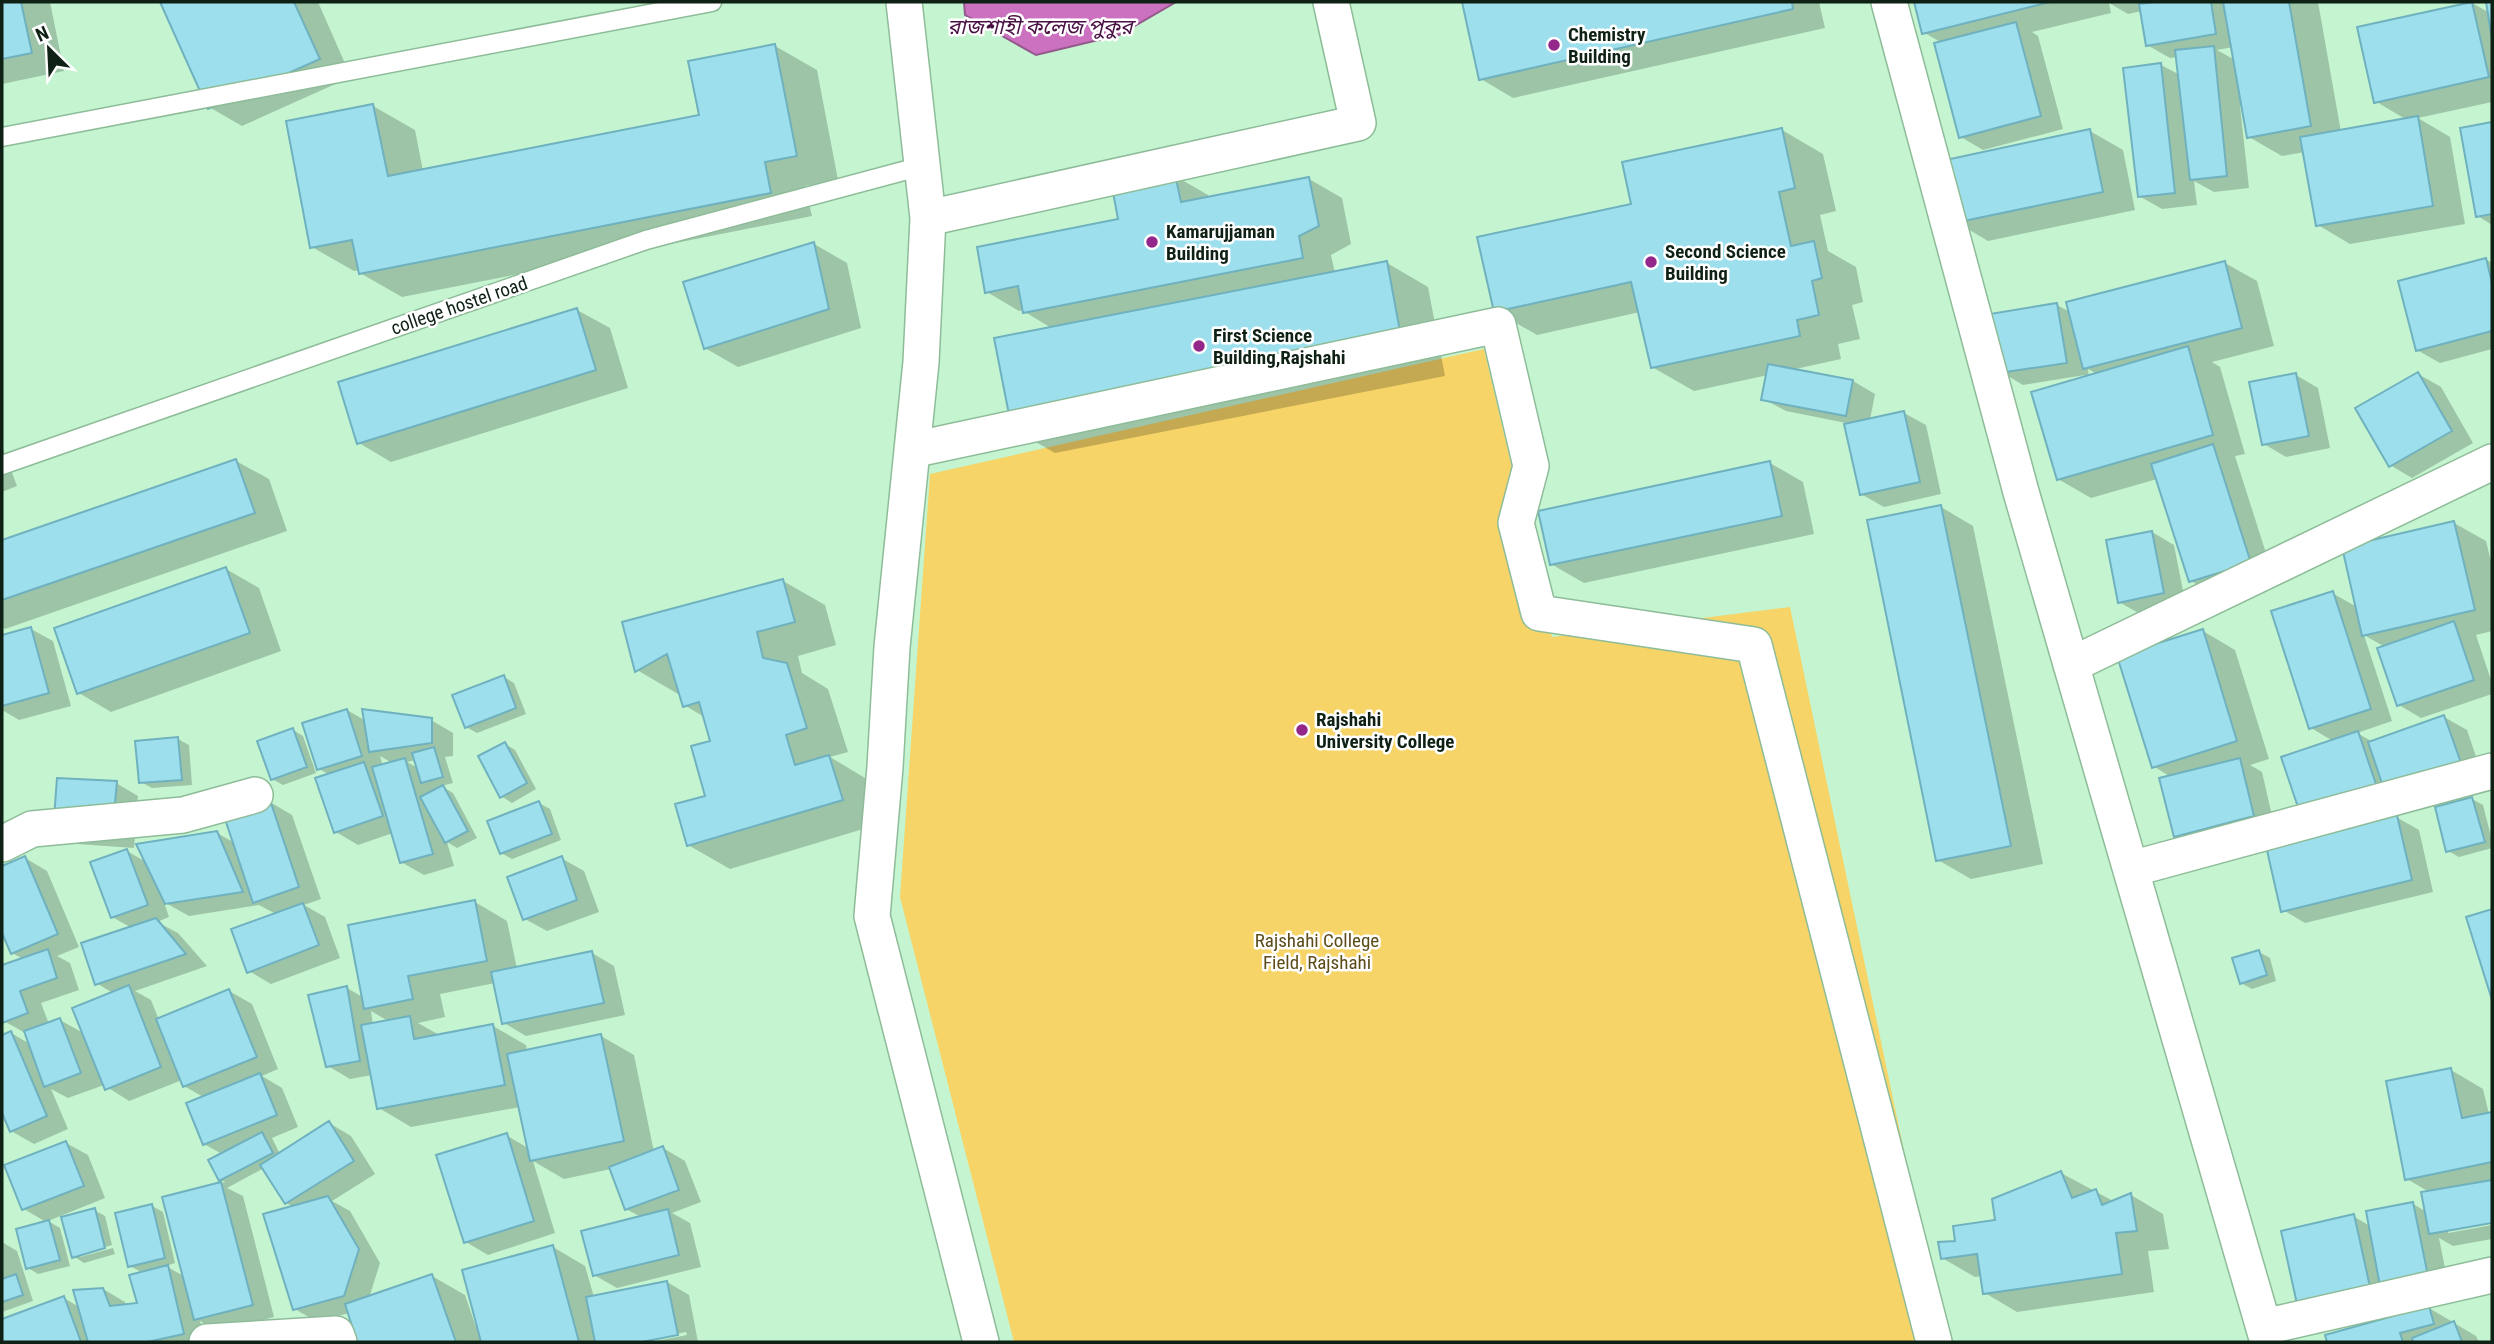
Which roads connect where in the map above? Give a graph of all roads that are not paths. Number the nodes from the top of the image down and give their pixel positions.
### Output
1 (712, 2) edge
2 (904, 2) edge
3 (1331, 2) edge
4 (1889, 2) edge
5 (2, 137) edge
6 (922, 166) junction
7 (928, 218) junction
8 (912, 450) junction
9 (2492, 462) edge
10 (2, 465) edge
11 (2071, 665) junction
12 (2492, 771) edge
13 (255, 795) dead end
14 (2, 844) edge
15 (2131, 869) junction
16 (2492, 1275) edge
17 (2266, 1335) edge
18 (208, 1342) edge
19 (339, 1342) edge
20 (981, 1342) edge
21 (1934, 1342) edge

1 - 5 lane
2 - 6 street
3 - 7 street
4 - 11 street
6 - 7 street
6 - 10 lane, college hostel road
7 - 8 street
8 - 20 street
8 - 21 street
9 - 11 street
11 - 15 street
12 - 15 street
13 - 14 street
15 - 17 street
16 - 17 street
18 - 19 street

